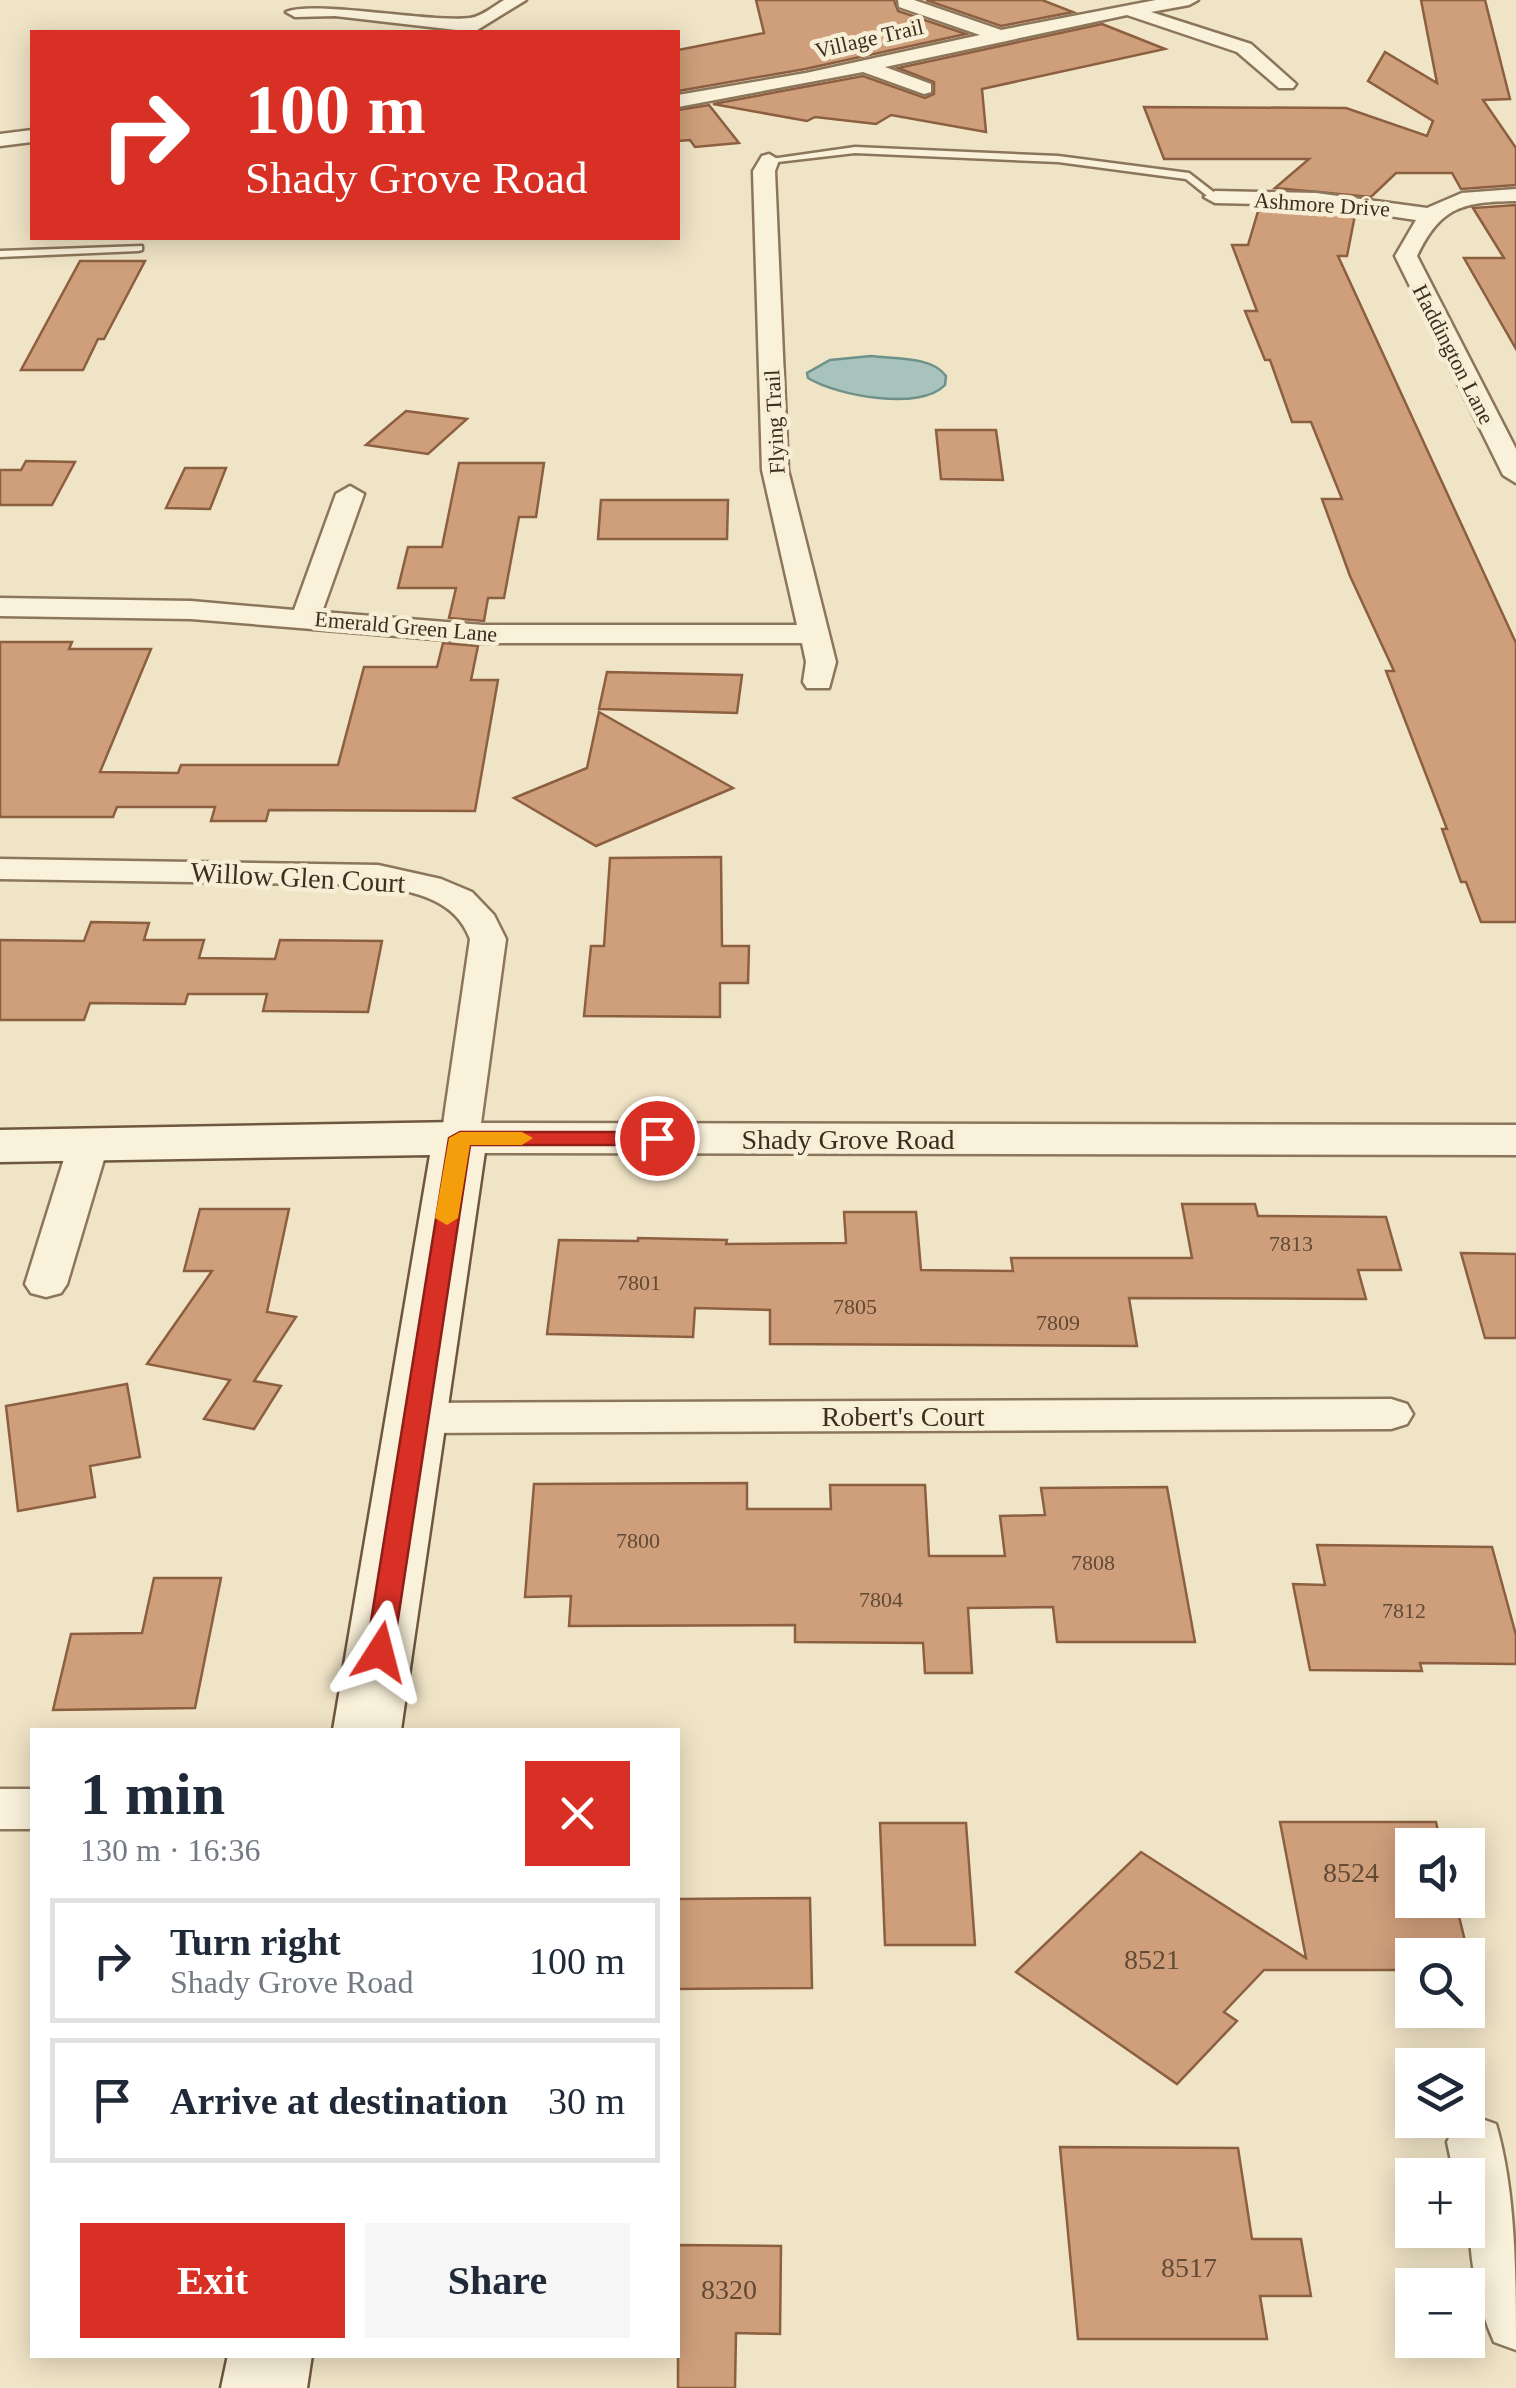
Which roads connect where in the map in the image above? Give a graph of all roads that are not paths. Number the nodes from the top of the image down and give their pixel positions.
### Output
1 (517, 0) edge
2 (1188, 0) edge
3 (905, 3) dead end
4 (1126, 9) junction
5 (294, 12) dead end
6 (469, 28) edge
7 (995, 34) junction
8 (864, 66) junction
9 (1286, 84) dead end
10 (924, 88) dead end
11 (680, 101) edge
12 (30, 136) edge
13 (0, 140) edge
14 (769, 160) joint
15 (1516, 195) edge
16 (1214, 197) joint
17 (1429, 216) junction
18 (138, 248) dead end
19 (0, 254) edge
20 (1516, 475) edge
21 (350, 494) dead end
22 (0, 607) edge
23 (306, 617) junction
24 (812, 634) junction
25 (818, 682) dead end
26 (0, 869) edge
27 (460, 1138) junction
28 (1516, 1140) edge
29 (0, 1146) edge
30 (88, 1146) junction
31 (46, 1284) dead end
32 (1391, 1414) dead end
33 (416, 1418) junction
34 (367, 1728) edge
35 (0, 1809) edge
36 (30, 1809) edge
37 (1476, 2142) dead end
38 (1516, 2322) edge
39 (269, 2358) edge
40 (264, 2388) edge

1 - 6 street
2 - 4 street, Village Trail
3 - 7 street
4 - 7 street, Village Trail
4 - 9 street
5 - 6 street
7 - 8 street, Village Trail
8 - 10 street
8 - 11 street, Village Trail
12 - 13 street
14 - 16 lane
14 - 24 street, Flying Trail
15 - 17 street
16 - 17 street, Ashmore Drive
17 - 20 street, Haddington Lane
18 - 19 lane
21 - 23 street
22 - 23 street, Emerald Green Lane
23 - 24 street, Emerald Green Lane
24 - 25 street, Flying Trail
26 - 27 street, Willow Glen Court
27 - 28 street, Shady Grove Road
27 - 30 main road, Shady Grove Road
27 - 33 main road
29 - 30 main road, Shady Grove Road
30 - 31 street
32 - 33 street, Robert's Court
33 - 34 main road
35 - 36 street
37 - 38 street
39 - 40 main road

